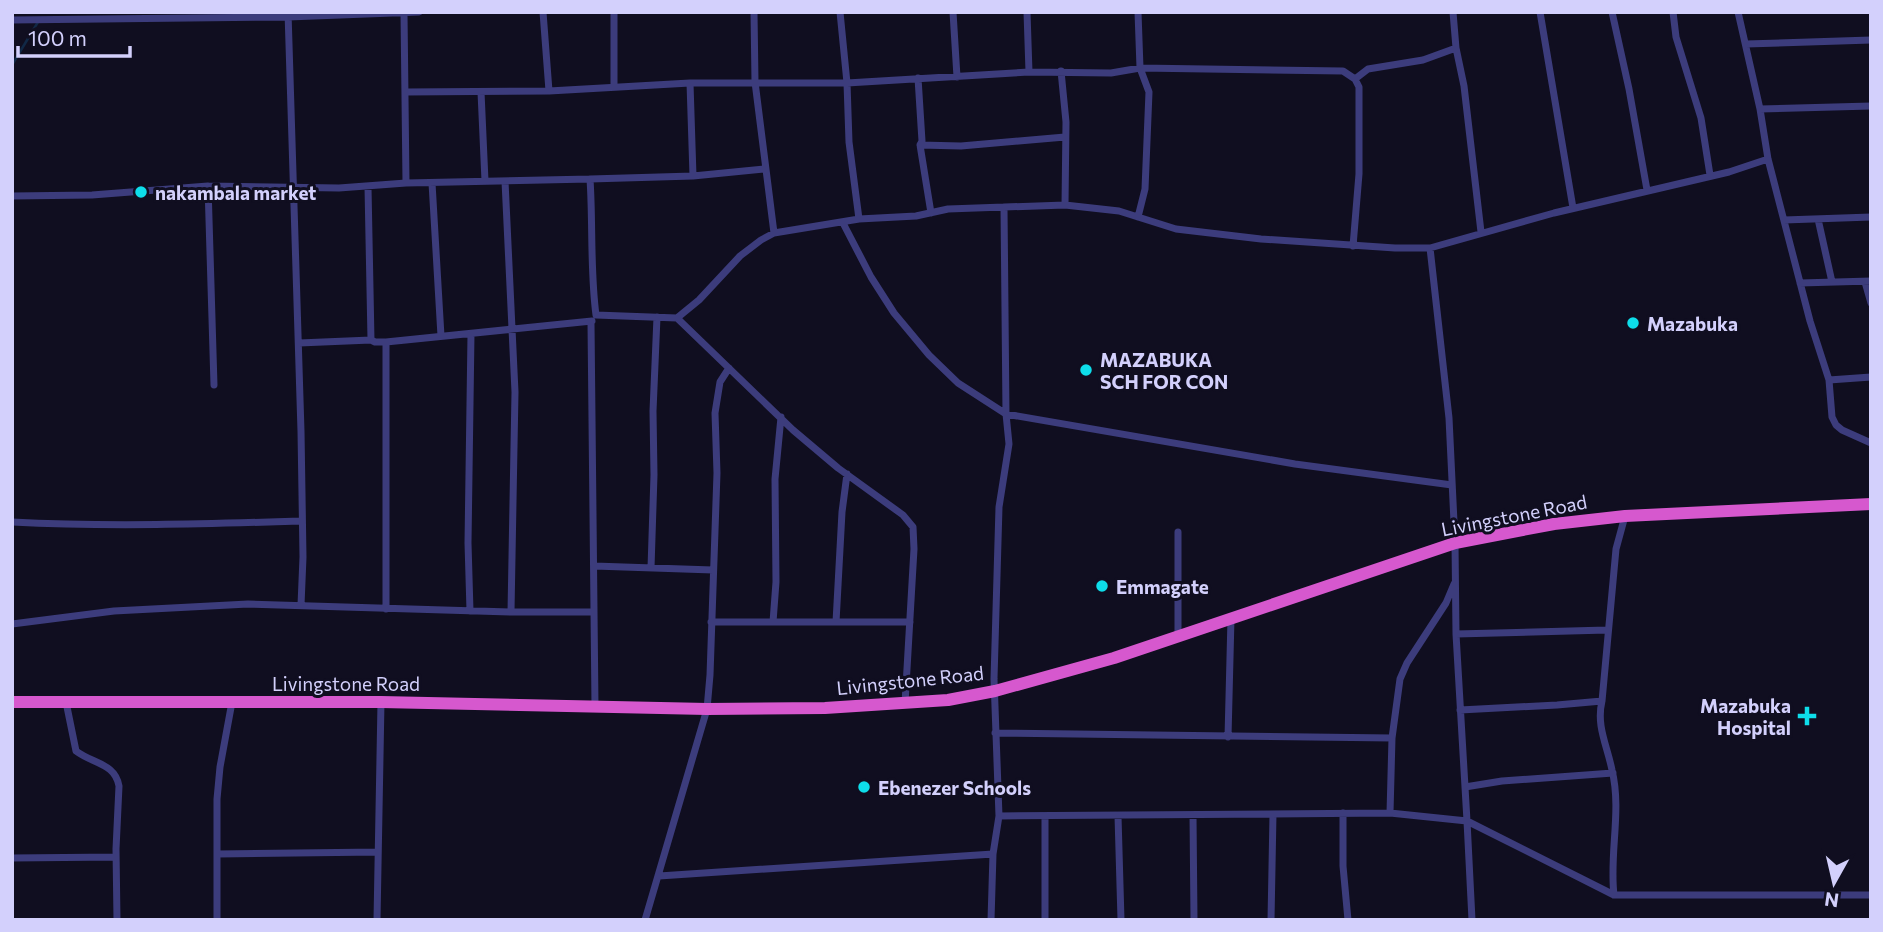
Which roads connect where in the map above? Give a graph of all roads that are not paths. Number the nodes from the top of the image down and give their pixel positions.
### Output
1 (419, 12) edge
2 (543, 12) edge
3 (614, 12) edge
4 (754, 12) edge
5 (839, 12) edge
6 (953, 12) edge
7 (1027, 12) edge
8 (1138, 12) edge
9 (1453, 12) edge
10 (1540, 12) edge
11 (1612, 12) edge
12 (1673, 12) edge
13 (1738, 12) edge
14 (404, 13) edge
15 (288, 15) edge
16 (12, 20) edge
17 (1871, 40) edge
18 (1746, 44) junction
19 (1457, 48) junction
20 (1140, 68) junction
21 (1061, 71) junction
22 (1029, 72) junction
23 (957, 77) junction
24 (918, 78) junction
25 (1355, 79) junction
26 (755, 82) junction
27 (690, 83) junction
28 (847, 83) junction
29 (614, 86) junction
30 (549, 91) junction
31 (406, 92) junction
32 (481, 92) junction
33 (1871, 106) edge
34 (1760, 109) junction
35 (1065, 138) junction
36 (920, 145) junction
37 (1768, 159) junction
38 (765, 169) junction
39 (1710, 175) junction
40 (693, 176) junction
41 (590, 179) junction
42 (485, 181) junction
43 (505, 181) junction
44 (406, 183) junction
45 (432, 183) junction
46 (208, 186) junction
47 (368, 187) junction
48 (292, 188) junction
49 (1647, 190) junction
50 (12, 196) edge
51 (1065, 205) junction
52 (1004, 207) junction
53 (1573, 208) junction
54 (930, 213) junction
55 (1138, 217) junction
56 (1871, 217) edge
57 (859, 219) junction
58 (1818, 219) junction
59 (1784, 220) junction
60 (843, 223) junction
61 (1481, 232) junction
62 (774, 233) junction
63 (1353, 246) junction
64 (1430, 248) junction
65 (1868, 281) edge
66 (1832, 282) junction
67 (1800, 283) junction
68 (1871, 303) edge
69 (596, 315) junction
70 (657, 317) junction
71 (677, 318) junction
72 (591, 323) junction
73 (513, 331) junction
74 (471, 334) junction
75 (441, 336) junction
76 (371, 340) junction
77 (386, 342) junction
78 (299, 343) junction
79 (729, 368) junction
80 (1871, 377) edge
81 (1829, 380) junction
82 (214, 385) dead end
83 (1006, 414) junction
84 (781, 417) junction
85 (1871, 443) edge
86 (847, 474) junction
87 (1452, 485) junction
88 (1871, 504) edge
89 (1625, 516) junction
90 (302, 520) junction
91 (12, 522) edge
92 (1178, 532) dead end
93 (1455, 543) junction
94 (594, 566) junction
95 (651, 568) junction
96 (713, 570) junction
97 (1456, 580) junction
98 (301, 606) junction
99 (386, 609) junction
100 (470, 611) junction
101 (511, 612) junction
102 (594, 612) junction
103 (1231, 618) junction
104 (711, 622) junction
105 (773, 622) junction
106 (836, 622) junction
107 (910, 622) junction
108 (12, 624) edge
109 (1607, 630) junction
110 (1456, 634) junction
111 (1178, 636) junction
112 (995, 691) junction
113 (1602, 701) junction
114 (12, 702) edge
115 (66, 702) junction
116 (232, 702) junction
117 (381, 702) junction
118 (905, 704) junction
119 (595, 706) junction
120 (707, 709) junction
121 (1460, 710) junction
122 (995, 733) junction
123 (1228, 737) junction
124 (1392, 738) junction
125 (1613, 773) junction
126 (1465, 788) junction
127 (1343, 813) junction
128 (1390, 813) junction
129 (1273, 814) junction
130 (1193, 815) junction
131 (999, 816) junction
132 (1045, 816) junction
133 (1118, 816) junction
134 (1467, 821) junction
135 (378, 852) junction
136 (218, 854) junction
137 (993, 854) junction
138 (116, 857) junction
139 (12, 858) edge
140 (659, 876) junction
141 (1614, 895) junction
142 (1871, 895) edge
143 (117, 920) edge
144 (217, 920) edge
145 (377, 920) edge
146 (645, 920) edge
147 (991, 920) edge
148 (1045, 920) edge
149 (1121, 920) edge
150 (1194, 920) edge
151 (1271, 920) edge
152 (1348, 920) edge
153 (1472, 920) edge

1 - 14 street
2 - 30 street
3 - 29 street
4 - 26 street
5 - 28 street
6 - 23 street
7 - 22 street
8 - 20 street
9 - 19 street
10 - 53 street
11 - 49 street
12 - 39 street
13 - 18 street
14 - 15 street
14 - 31 street
15 - 16 street
15 - 48 street
17 - 18 street
18 - 34 street
19 - 25 street
19 - 61 street
20 - 21 street
20 - 25 street
20 - 55 street
21 - 22 street
21 - 35 street
22 - 23 street
23 - 24 street
24 - 28 street
24 - 36 street
25 - 63 street
26 - 27 street
26 - 28 street
26 - 38 street
27 - 29 street
27 - 40 street
28 - 57 street
29 - 30 street
30 - 32 street
31 - 32 street
31 - 44 street
32 - 42 street
33 - 34 street
34 - 37 street
35 - 36 street
35 - 51 street
36 - 54 street
37 - 39 street
37 - 59 street
38 - 40 street
38 - 62 street
39 - 49 street
40 - 41 street
41 - 43 street
41 - 69 street
42 - 43 street
42 - 45 street
43 - 73 street
44 - 45 street
44 - 47 street
45 - 75 street
46 - 48 street
46 - 50 street
46 - 82 street
47 - 48 street
47 - 76 street
48 - 78 street
49 - 53 street
51 - 52 street
51 - 55 street
52 - 54 street
52 - 83 street
53 - 61 street
54 - 57 street
55 - 63 street
56 - 58 street
57 - 60 street
58 - 59 street
58 - 66 street
59 - 67 street
60 - 62 street
60 - 83 street
61 - 64 street
62 - 71 street
63 - 64 street
64 - 87 street
65 - 66 street
65 - 68 street
66 - 67 street
67 - 81 street
69 - 70 street
69 - 72 street
70 - 71 street
70 - 95 street
71 - 79 street
72 - 73 street
72 - 94 street
73 - 74 street
73 - 101 street
74 - 75 street
74 - 100 street
75 - 77 street
76 - 77 street
76 - 78 street
77 - 99 street
78 - 90 street
79 - 84 street
79 - 96 street
80 - 81 street
81 - 85 street
83 - 87 street
83 - 112 street
84 - 86 street
84 - 105 street
86 - 106 street
86 - 107 street
87 - 93 street
88 - 89 highway, Livingstone Road
89 - 93 highway, Livingstone Road
89 - 109 street
90 - 91 street
90 - 98 street
92 - 111 street
93 - 97 street
93 - 103 highway, Livingstone Road
94 - 95 street
94 - 102 street
95 - 96 street
96 - 104 street
97 - 110 street
97 - 124 street
98 - 99 street
98 - 108 street
99 - 100 street
100 - 101 street
101 - 102 street
102 - 119 street
103 - 111 highway, Livingstone Road
103 - 123 street
104 - 105 street
104 - 120 street
105 - 106 street
106 - 107 street
107 - 118 street
109 - 110 street
109 - 113 street
110 - 121 street
111 - 112 highway, Livingstone Road
112 - 118 highway, Livingstone Road
112 - 122 street
113 - 121 street
113 - 125 street
114 - 115 highway, Livingstone Road
115 - 116 highway, Livingstone Road
115 - 138 street
116 - 117 highway, Livingstone Road
116 - 136 street
117 - 119 highway, Livingstone Road
117 - 135 street
118 - 120 highway, Livingstone Road
119 - 120 highway, Livingstone Road
120 - 140 street
121 - 126 street
122 - 123 street
122 - 131 street
123 - 124 street
124 - 128 street
125 - 126 street
125 - 141 street
126 - 134 street
127 - 128 street
127 - 129 street
127 - 152 street
128 - 134 street
129 - 130 street
129 - 151 street
130 - 133 street
130 - 150 street
131 - 132 street
131 - 137 street
132 - 133 street
132 - 148 street
133 - 149 street
134 - 141 street
134 - 153 street
135 - 136 street
135 - 145 street
136 - 144 street
137 - 140 street
137 - 147 street
138 - 139 street
138 - 143 street
140 - 146 street
141 - 142 street

